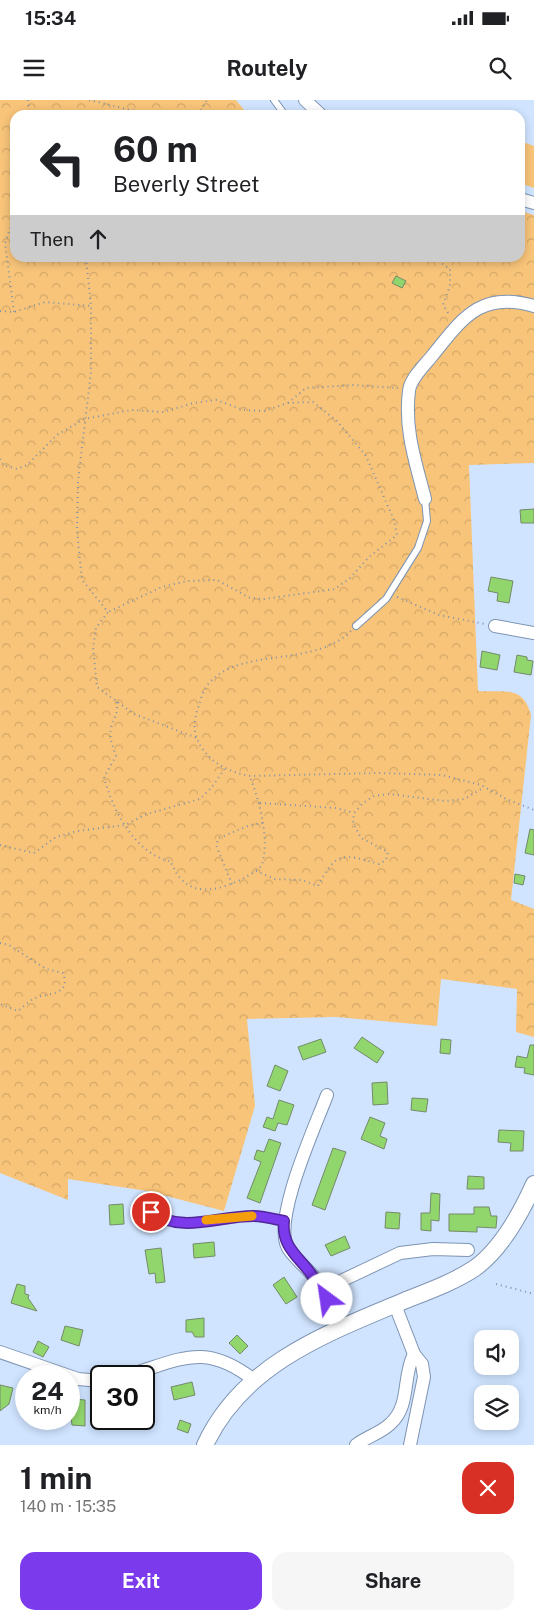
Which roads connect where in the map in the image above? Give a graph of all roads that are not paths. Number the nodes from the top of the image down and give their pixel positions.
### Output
1 (305, 100) edge
2 (315, 110) edge
3 (534, 306) edge
4 (425, 499) joint
5 (356, 626) road end
6 (494, 626) road end
7 (534, 633) edge
8 (326, 1095) dead end
9 (534, 1184) edge
10 (142, 1206) dead end
11 (284, 1221) junction
12 (468, 1250) dead end
13 (322, 1290) junction
14 (395, 1305) junction
15 (338, 1329) junction
16 (0, 1352) edge
17 (414, 1354) junction
18 (155, 1366) edge
19 (90, 1380) edge
20 (254, 1380) junction
21 (204, 1445) edge
22 (356, 1445) edge
23 (410, 1445) edge

1 - 2 street
3 - 4 street
4 - 5 lane
6 - 7 street
8 - 11 street
9 - 14 street
10 - 11 lane
11 - 13 street
12 - 13 street
13 - 15 street
14 - 15 street
14 - 17 street
15 - 20 street
16 - 19 street
17 - 22 street
17 - 23 street
18 - 20 street
20 - 21 street

